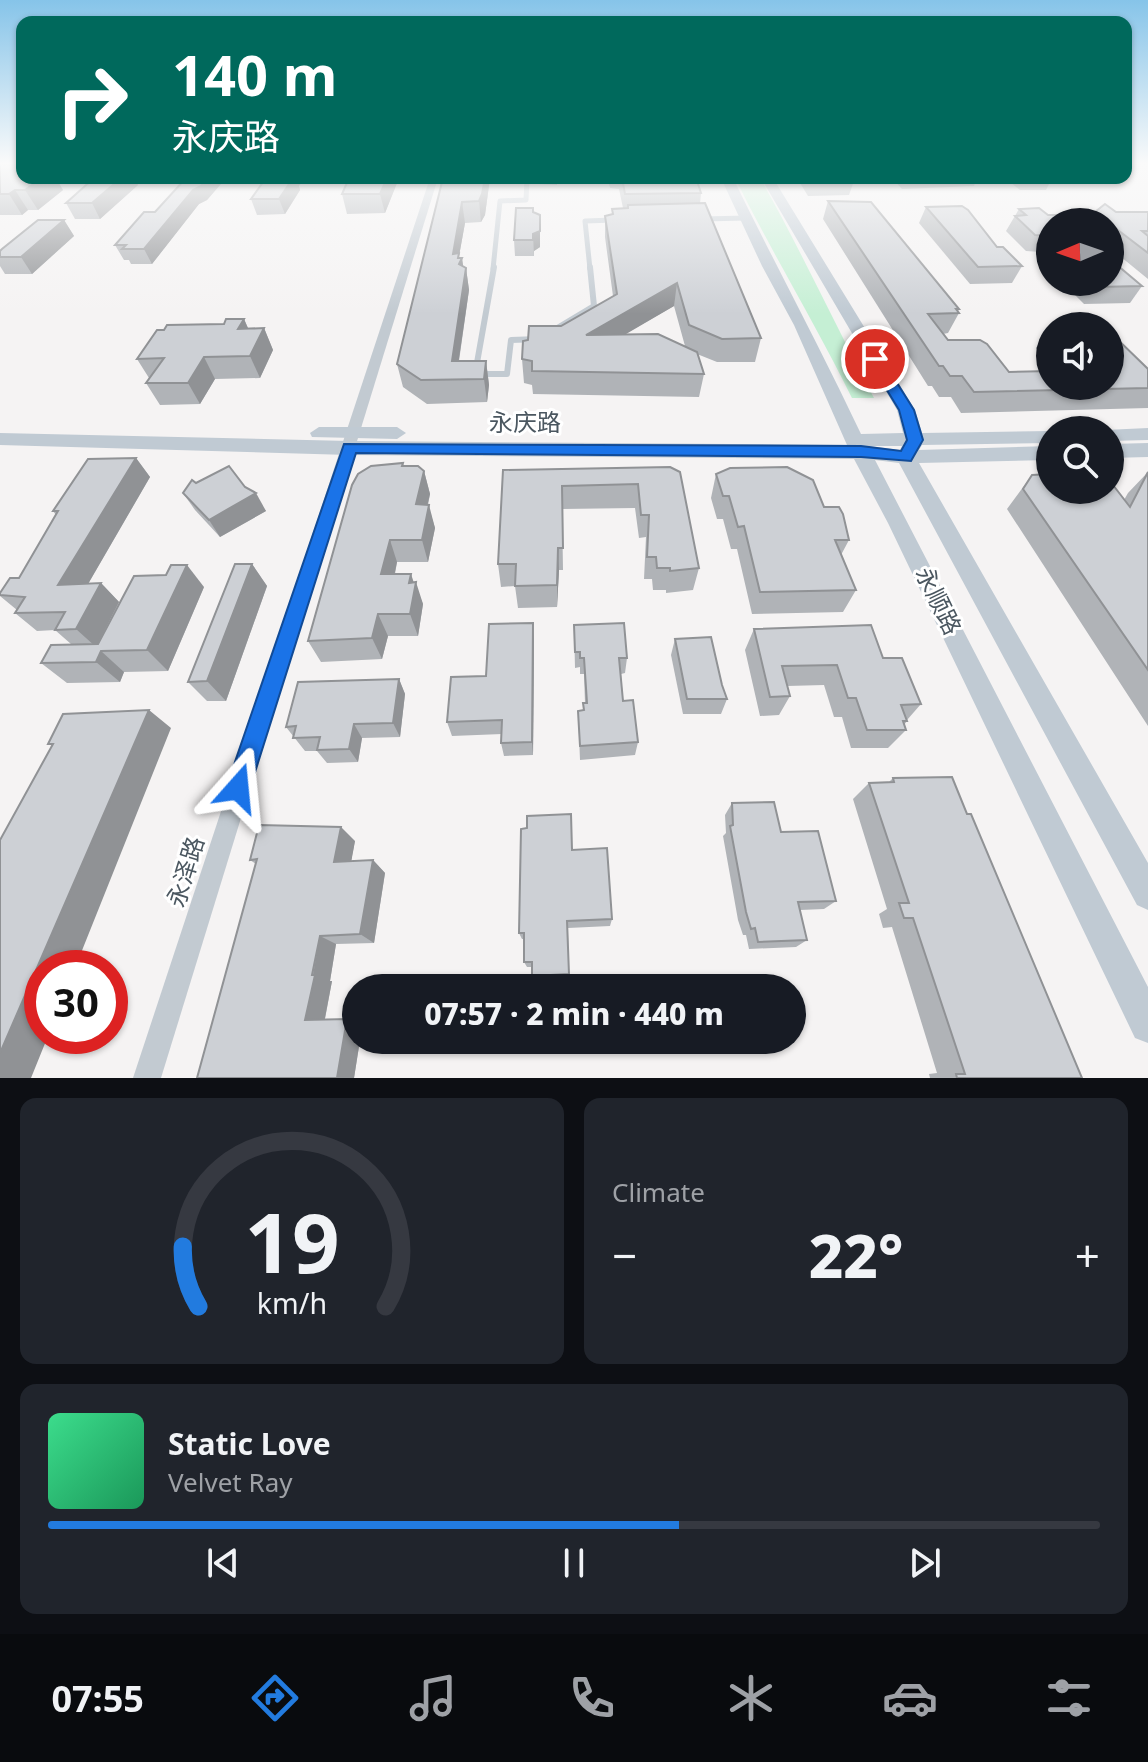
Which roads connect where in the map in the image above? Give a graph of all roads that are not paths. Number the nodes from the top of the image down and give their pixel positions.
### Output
1 (423, 213) edge
2 (499, 213) edge
3 (744, 213) edge
4 (788, 213) edge
5 (746, 218) junction
6 (688, 219) edge
7 (629, 220) edge
8 (0, 430) edge
9 (1148, 434) edge
10 (1124, 435) edge
11 (1036, 438) edge
12 (0, 439) edge
13 (352, 440) junction
14 (857, 446) junction
15 (910, 449) junction
16 (1148, 450) edge
17 (1124, 451) edge
18 (1036, 453) edge
19 (1148, 894) edge
20 (1148, 1025) edge
21 (147, 1078) edge

1 - 13 street, 永泽路
2 - 7 lane
3 - 5 main road, 永顺路
4 - 15 main road, 永顺路
5 - 6 lane
5 - 14 main road, 永顺路
8 - 13 main road, 永庆路
9 - 10 main road
11 - 15 main road, 永庆路
12 - 13 main road, 永庆路
13 - 14 main road, 永庆路
13 - 21 street, 永泽路
14 - 15 main road, 永庆路
14 - 20 main road, 永顺路
15 - 18 main road, 永庆路
15 - 19 main road, 永顺路
16 - 17 main road

